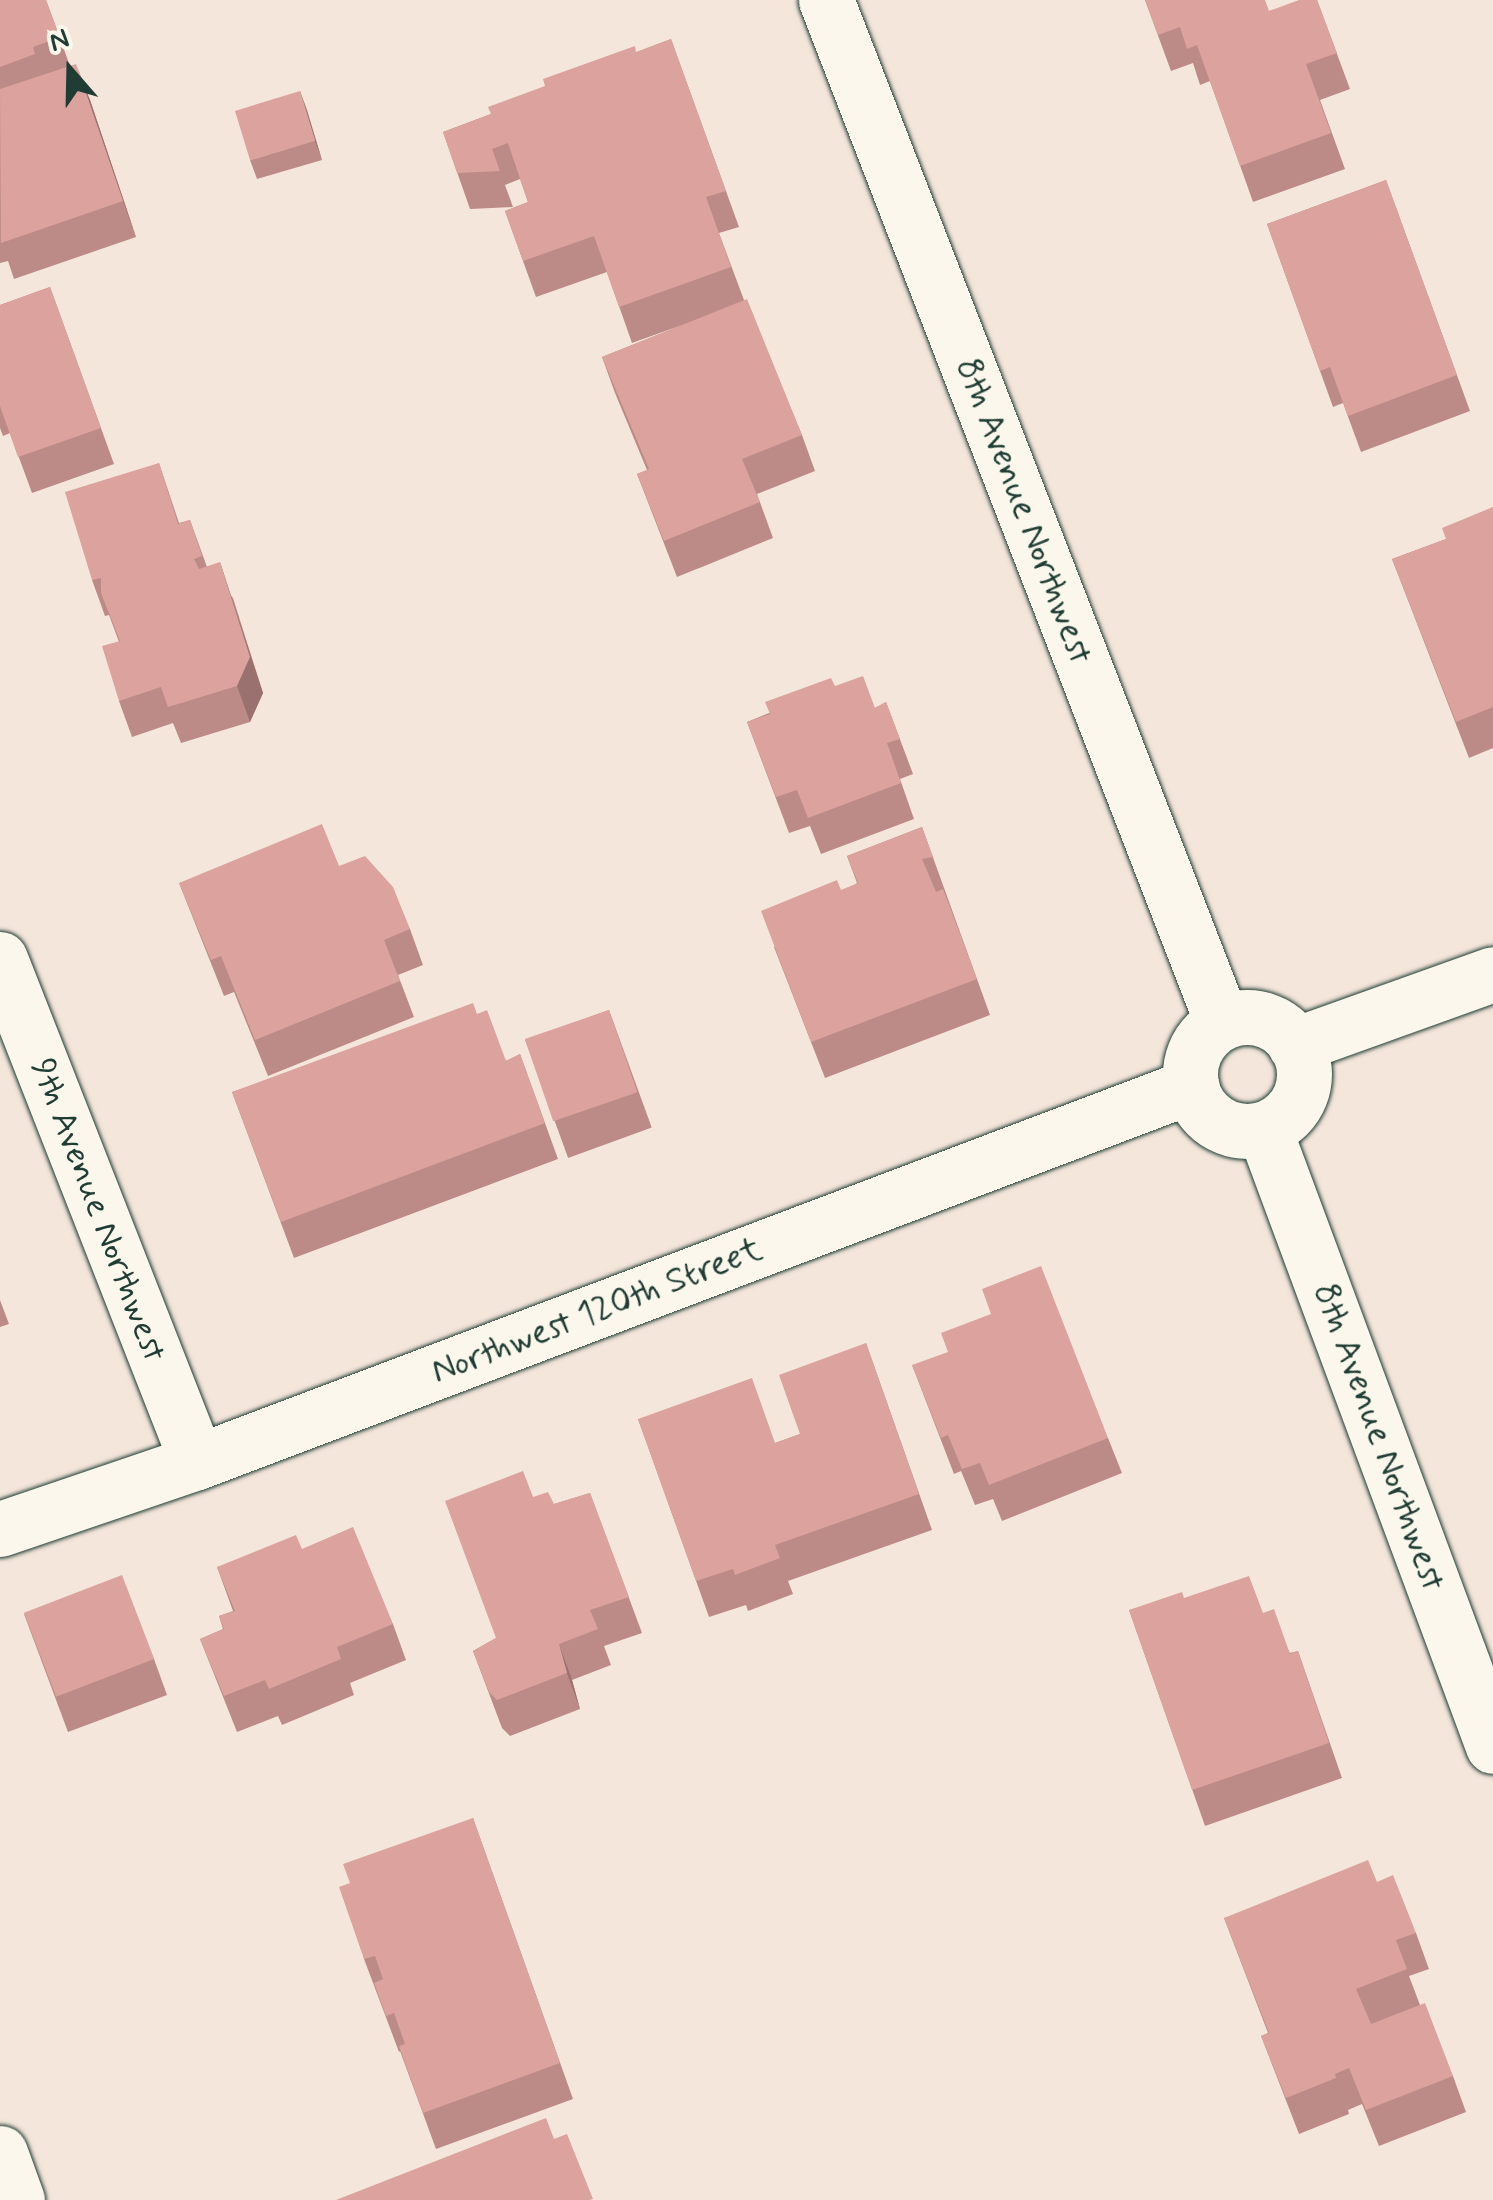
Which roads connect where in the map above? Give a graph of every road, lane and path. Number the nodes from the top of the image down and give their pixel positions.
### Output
1 (826, 0) edge
2 (0, 959) edge
3 (1493, 974) edge
4 (1222, 1022) junction
5 (1296, 1045) junction
6 (1191, 1086) junction
7 (1264, 1129) junction
8 (197, 1462) junction
9 (0, 1529) edge
10 (1493, 1746) edge
11 (0, 2153) edge
12 (18, 2200) edge

1 - 4 street, 8th Avenue Northwest
2 - 8 street, 9th Avenue Northwest
3 - 5 street
4 - 5 street
4 - 6 street
5 - 7 street
6 - 7 street
6 - 8 street, Northwest 120th Street
7 - 10 street, 8th Avenue Northwest
8 - 9 street, Northwest 120th Street
11 - 12 street

